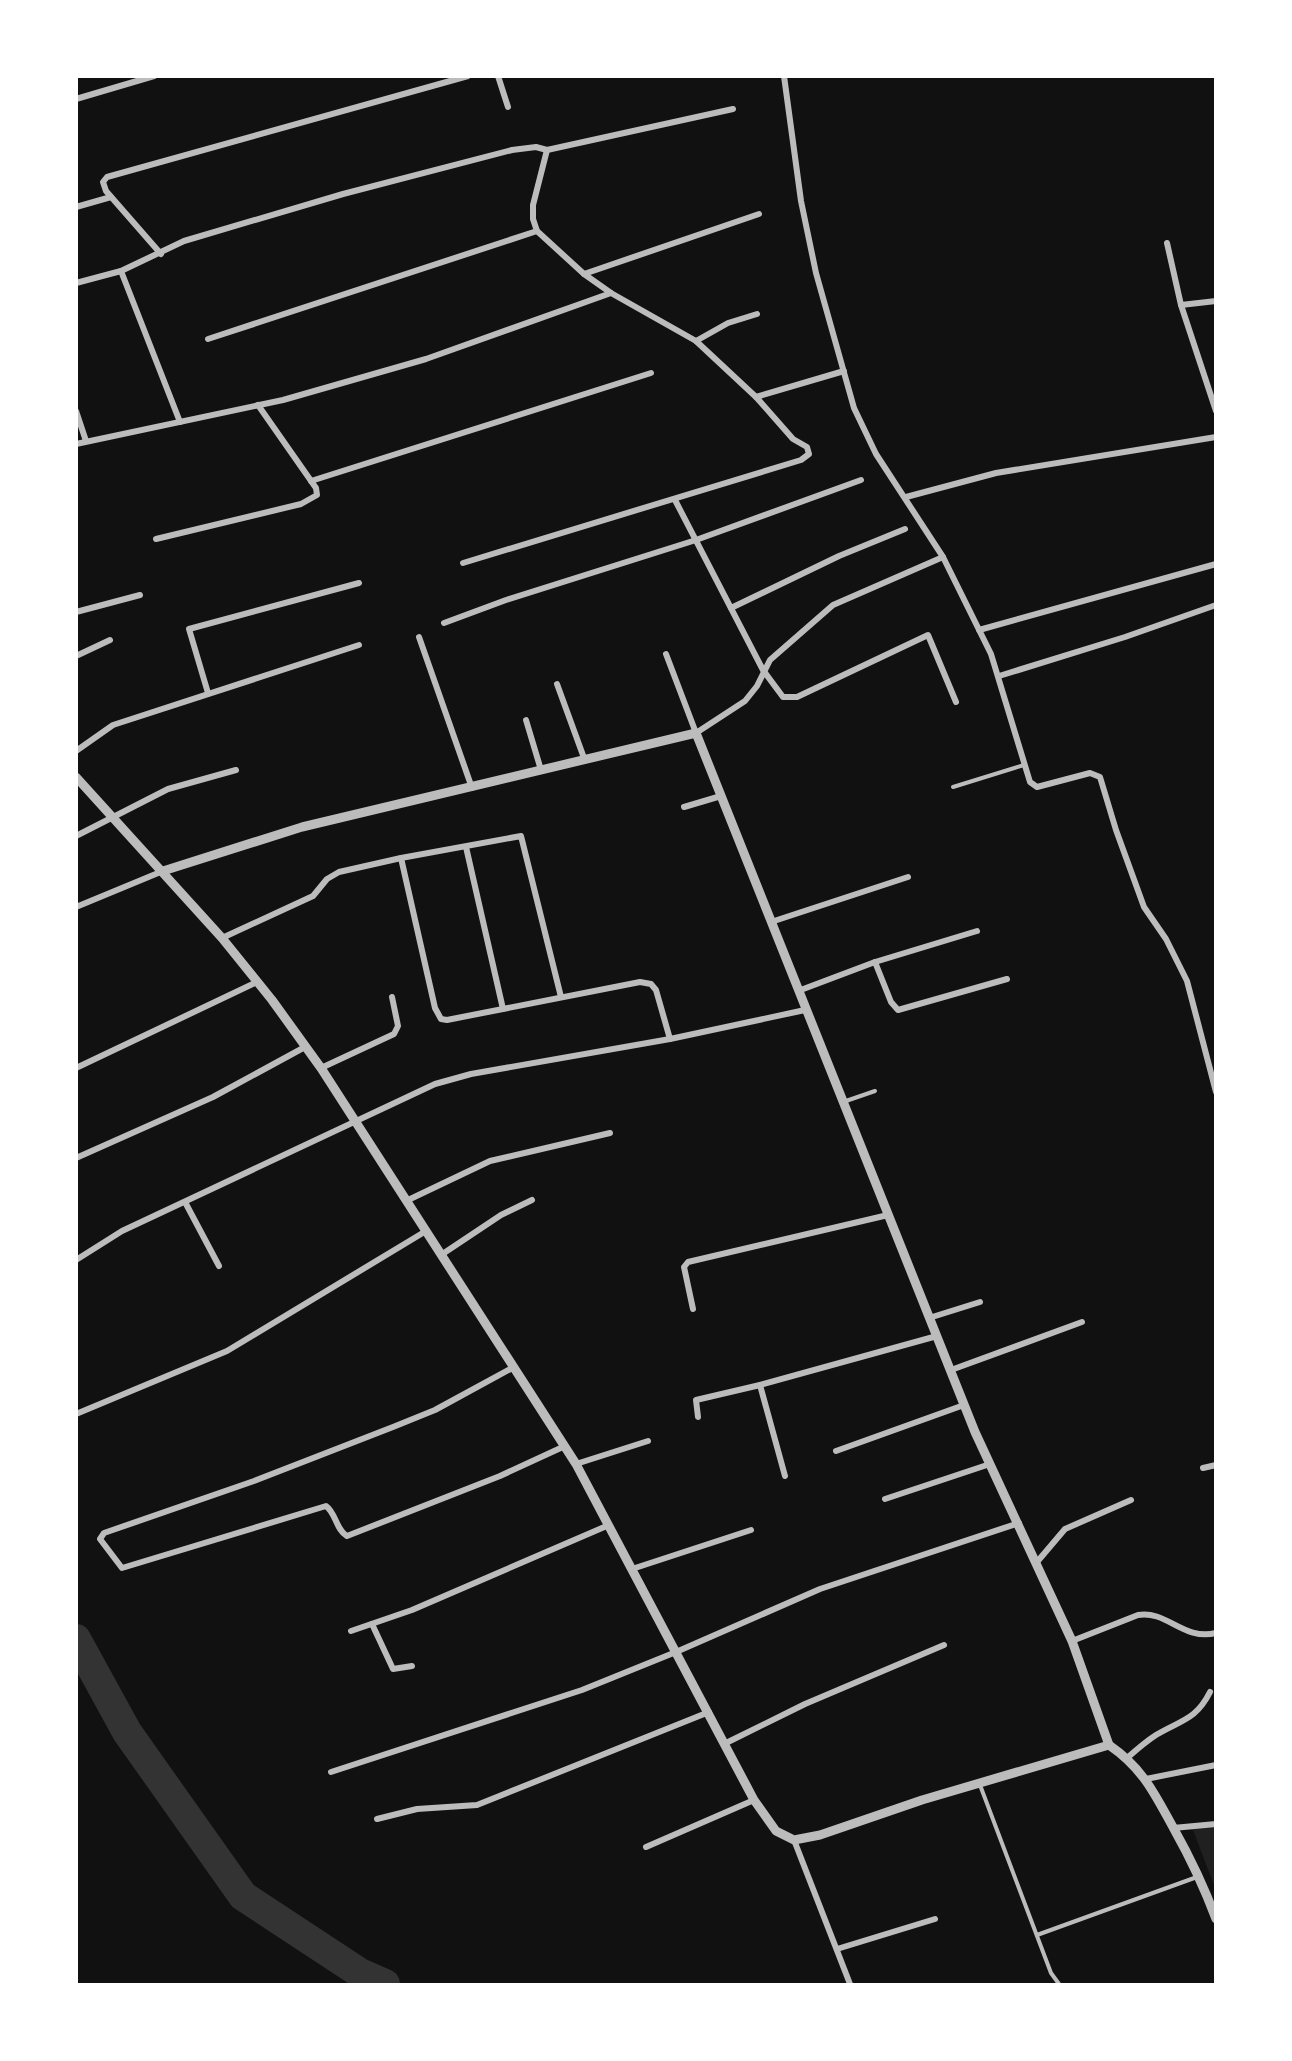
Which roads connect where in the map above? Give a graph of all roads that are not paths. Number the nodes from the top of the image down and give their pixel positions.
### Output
1 (154, 76) edge
2 (468, 76) edge
3 (498, 76) edge
4 (784, 76) edge
5 (76, 99) edge
6 (508, 107) dead end
7 (733, 109) dead end
8 (547, 150) junction
9 (111, 197) junction
10 (76, 207) edge
11 (759, 214) dead end
12 (537, 231) junction
13 (1167, 243) dead end
14 (161, 254) junction
15 (121, 271) junction
16 (584, 274) junction
17 (76, 283) edge
18 (611, 293) junction
19 (1215, 301) edge
20 (1181, 305) junction
21 (757, 314) dead end
22 (208, 339) dead end
23 (696, 341) junction
24 (844, 371) junction
25 (651, 373) dead end
26 (756, 397) junction
27 (258, 405) junction
28 (76, 411) edge
29 (1215, 411) edge
30 (180, 422) junction
31 (1215, 437) edge
32 (86, 441) junction
33 (76, 444) edge
34 (861, 480) dead end
35 (311, 481) junction
36 (906, 497) junction
37 (675, 500) junction
38 (905, 529) dead end
39 (156, 539) dead end
40 (696, 540) junction
41 (943, 557) junction
42 (463, 563) dead end
43 (1215, 564) edge
44 (359, 583) dead end
45 (140, 595) dead end
46 (1215, 605) edge
47 (731, 608) junction
48 (76, 612) edge
49 (444, 623) dead end
50 (979, 630) junction
51 (419, 637) dead end
52 (110, 640) dead end
53 (359, 645) dead end
54 (666, 654) dead end
55 (76, 656) edge
56 (763, 670) junction
57 (999, 676) junction
58 (557, 684) dead end
59 (208, 693) junction
60 (956, 702) dead end
61 (526, 720) dead end
62 (696, 733) junction
63 (76, 751) edge
64 (584, 758) junction
65 (1024, 765) junction
66 (236, 770) dead end
67 (541, 770) junction
68 (76, 777) edge
69 (953, 787) dead end
70 (472, 788) junction
71 (721, 796) junction
72 (684, 807) dead end
73 (115, 819) junction
74 (76, 836) edge
75 (466, 847) junction
76 (401, 858) junction
77 (163, 871) junction
78 (908, 877) dead end
79 (76, 907) edge
80 (771, 922) junction
81 (977, 931) dead end
82 (222, 938) junction
83 (875, 962) junction
84 (1007, 979) dead end
85 (257, 981) junction
86 (798, 991) junction
87 (392, 997) dead end
88 (561, 998) junction
89 (503, 1009) junction
90 (805, 1010) junction
91 (670, 1039) junction
92 (305, 1047) junction
93 (76, 1068) edge
94 (321, 1068) junction
95 (875, 1091) dead end
96 (1215, 1092) edge
97 (843, 1102) junction
98 (354, 1123) junction
99 (610, 1133) dead end
100 (76, 1158) edge
101 (532, 1200) dead end
102 (406, 1201) junction
103 (185, 1202) junction
104 (888, 1215) junction
105 (426, 1231) junction
106 (441, 1255) junction
107 (76, 1260) edge
108 (219, 1266) dead end
109 (980, 1302) dead end
110 (693, 1309) dead end
111 (929, 1318) junction
112 (1082, 1322) dead end
113 (937, 1336) junction
114 (514, 1367) junction
115 (951, 1370) junction
116 (760, 1385) junction
117 (964, 1405) junction
118 (76, 1414) edge
119 (698, 1417) dead end
120 (648, 1442) dead end
121 (565, 1446) junction
122 (836, 1451) dead end
123 (576, 1464) junction
124 (990, 1464) junction
125 (1215, 1465) edge
126 (1203, 1468) dead end
127 (785, 1476) dead end
128 (885, 1499) dead end
129 (1131, 1500) dead end
130 (1019, 1523) junction
131 (609, 1525) junction
132 (751, 1530) dead end
133 (1037, 1562) junction
134 (632, 1569) junction
135 (372, 1624) junction
136 (351, 1631) dead end
137 (1215, 1633) edge
138 (1072, 1641) junction
139 (944, 1645) dead end
140 (676, 1652) junction
141 (412, 1666) dead end
142 (1210, 1692) dead end
143 (709, 1712) junction
144 (726, 1743) junction
145 (1109, 1745) junction
146 (1126, 1759) junction
147 (1215, 1765) edge
148 (331, 1772) dead end
149 (1146, 1779) junction
150 (980, 1783) junction
151 (754, 1800) junction
152 (376, 1819) dead end
153 (1215, 1824) edge
154 (1173, 1828) junction
155 (794, 1840) junction
156 (646, 1847) dead end
157 (1201, 1876) junction
158 (935, 1919) dead end
159 (1215, 1919) edge
160 (1037, 1935) junction
161 (837, 1949) junction
162 (850, 1984) edge
163 (1059, 1984) edge

1 - 5 street
2 - 9 street
3 - 6 street
4 - 24 street
7 - 8 street
8 - 12 street
8 - 14 street
9 - 10 street
9 - 14 street
11 - 16 street
12 - 16 street
12 - 22 street
13 - 20 street
14 - 15 street
15 - 17 street
15 - 30 street
16 - 18 street
18 - 23 street
18 - 27 street
19 - 20 street
20 - 29 street
21 - 23 street
23 - 26 street
24 - 26 street
24 - 36 street
25 - 35 street
26 - 37 street
27 - 30 street
27 - 35 street
28 - 32 street
30 - 32 street
31 - 36 street
32 - 33 street
34 - 40 street
35 - 39 street
36 - 41 street
37 - 40 street
37 - 42 street
38 - 47 street
40 - 47 street
40 - 49 street
41 - 50 street
41 - 56 street
43 - 50 street
44 - 59 street
45 - 48 street
46 - 57 street
47 - 56 street
50 - 57 street
51 - 70 street
52 - 55 street
53 - 59 street
54 - 62 street
56 - 60 street
56 - 62 street
57 - 65 street
58 - 64 street
59 - 63 street
61 - 67 street
62 - 64 street
62 - 71 street
64 - 67 street
65 - 69 lane
65 - 96 street
66 - 73 street
67 - 70 street
68 - 73 street
70 - 77 street
71 - 72 street
71 - 80 street
73 - 74 street
73 - 77 street
75 - 76 street
75 - 88 street
75 - 89 street
76 - 82 street
76 - 89 street
77 - 79 street
77 - 82 street
78 - 80 street
80 - 86 street
81 - 83 street
82 - 85 street
83 - 84 street
83 - 86 street
85 - 92 street
85 - 93 street
86 - 90 street
87 - 94 street
88 - 89 street
88 - 91 street
90 - 91 street
90 - 97 street
91 - 98 street
92 - 94 street
92 - 100 street
94 - 98 street
95 - 97 lane
97 - 104 street
98 - 102 street
98 - 103 street
99 - 102 street
101 - 106 street
102 - 105 street
103 - 107 street
103 - 108 street
104 - 110 street
104 - 111 street
105 - 106 street
105 - 118 street
106 - 114 street
109 - 111 street
111 - 113 street
112 - 115 street
113 - 115 street
113 - 116 street
114 - 121 street
114 - 121 street
115 - 117 street
116 - 119 street
116 - 127 street
117 - 122 street
117 - 124 street
120 - 123 street
121 - 123 street
123 - 131 street
124 - 128 street
124 - 130 street
125 - 126 street
129 - 133 street
130 - 133 street
130 - 140 street
131 - 134 street
131 - 135 street
132 - 134 street
133 - 138 street
134 - 140 street
135 - 136 street
135 - 141 street
137 - 138 street
138 - 145 street
139 - 144 street
140 - 143 street
140 - 148 street
142 - 146 street
143 - 144 street
143 - 152 street
144 - 151 street
145 - 146 street
145 - 150 street
146 - 149 street
147 - 149 street
149 - 154 street
150 - 155 street
150 - 160 lane
151 - 155 street
151 - 156 street
153 - 154 street
154 - 157 street
155 - 161 street
157 - 159 street
157 - 160 lane
158 - 161 street
160 - 163 lane
161 - 162 street

